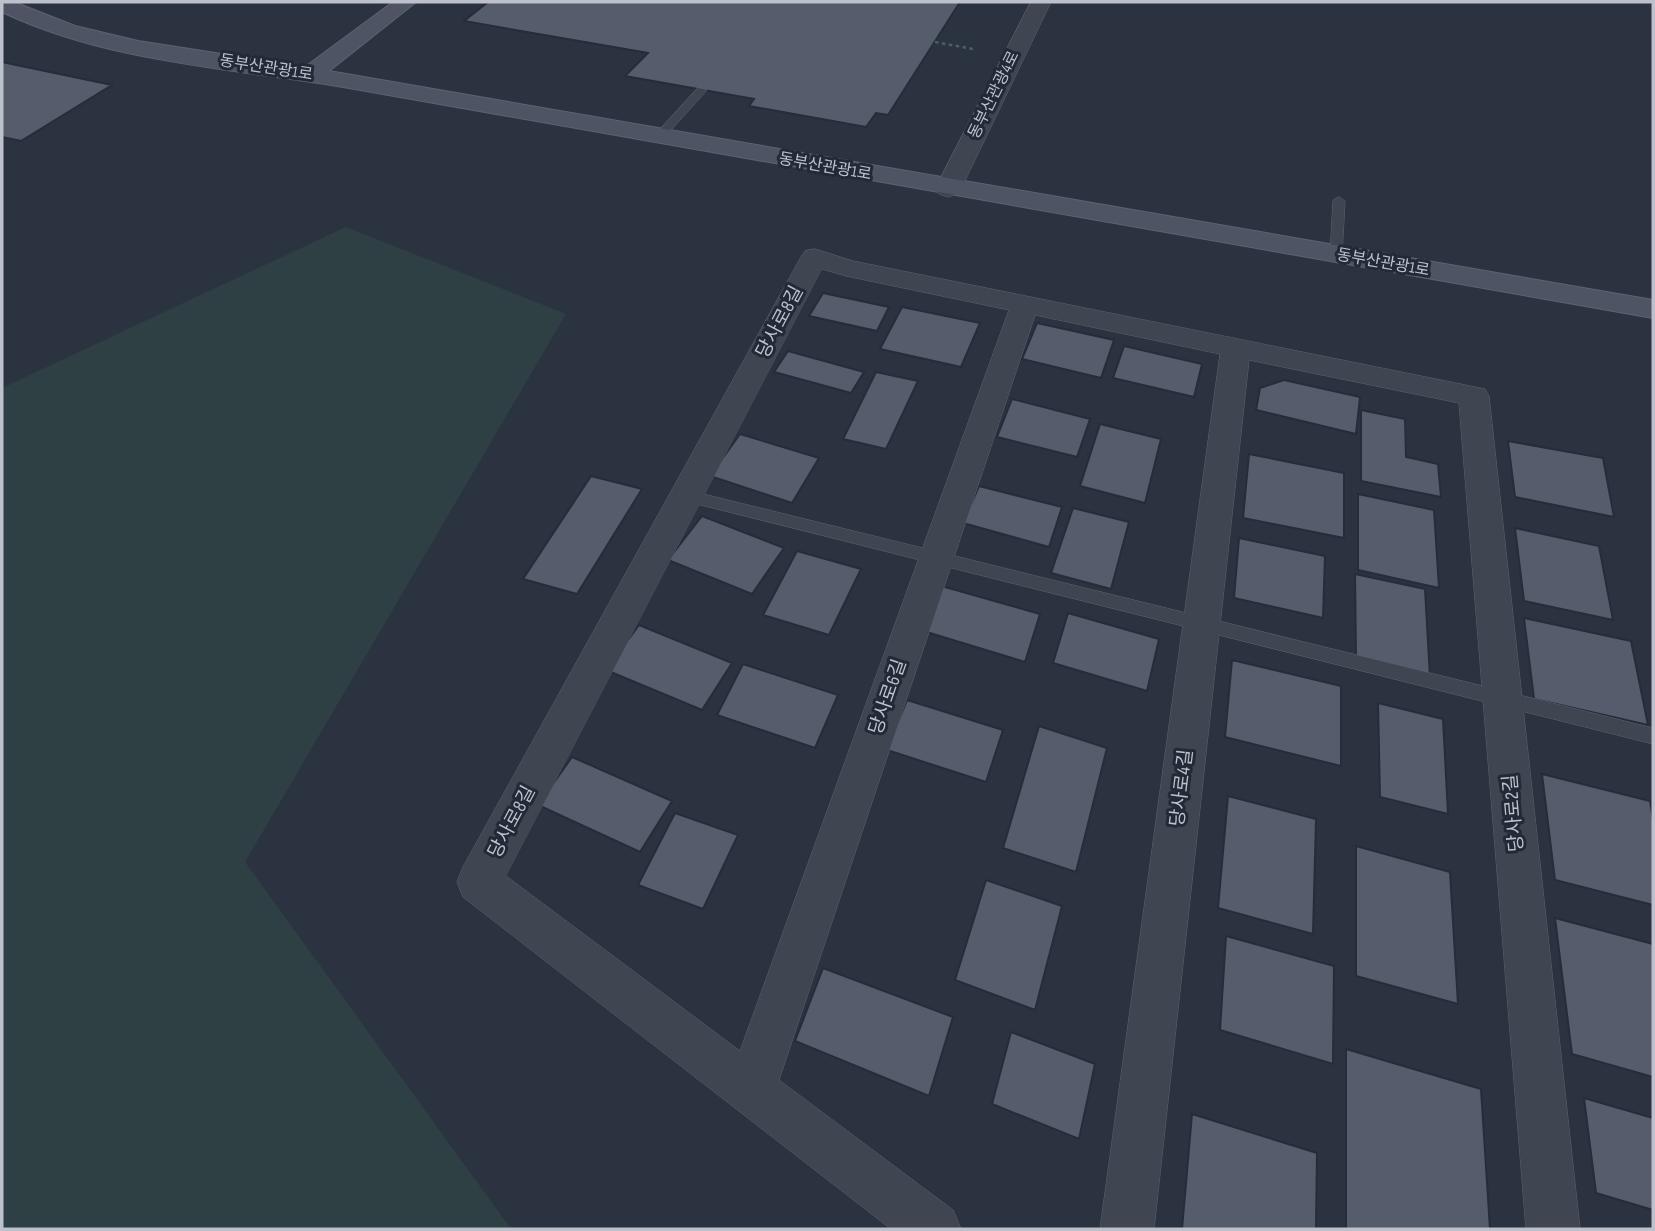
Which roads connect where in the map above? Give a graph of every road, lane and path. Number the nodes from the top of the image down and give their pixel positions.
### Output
1 (406, 2) edge
2 (1041, 2) edge
3 (2, 4) edge
4 (935, 42) dead end
5 (973, 49) dead end
6 (310, 74) junction
7 (702, 90) dead end
8 (659, 137) junction
9 (948, 189) junction
10 (1339, 201) dead end
11 (1336, 255) junction
12 (1025, 304) junction
13 (1653, 309) edge
14 (1236, 348) junction
15 (687, 496) junction
16 (936, 558) junction
17 (1202, 624) junction
18 (1503, 699) junction
19 (1653, 736) edge
20 (751, 1090) junction
21 (934, 1229) edge
22 (1127, 1229) edge
23 (1553, 1229) edge

1 - 6 street
2 - 9 street, 동부산관광4로
3 - 6 street, 동부산관광1로
4 - 5 path
6 - 8 street, 동부산관광1로
7 - 8 lane
8 - 9 street, 동부산관광1로
9 - 11 street, 동부산관광1로
10 - 11 lane
11 - 13 street, 동부산관광1로
12 - 14 street
12 - 15 street, 당사로8길
12 - 16 street, 당사로6길
14 - 17 street, 당사로4길
14 - 18 street, 당사로2길
15 - 16 lane
15 - 20 street, 당사로8길
16 - 17 lane
16 - 20 street, 당사로6길
17 - 18 lane
17 - 22 street, 당사로4길
18 - 19 lane
18 - 23 street, 당사로2길
20 - 21 street, 당사로8길

